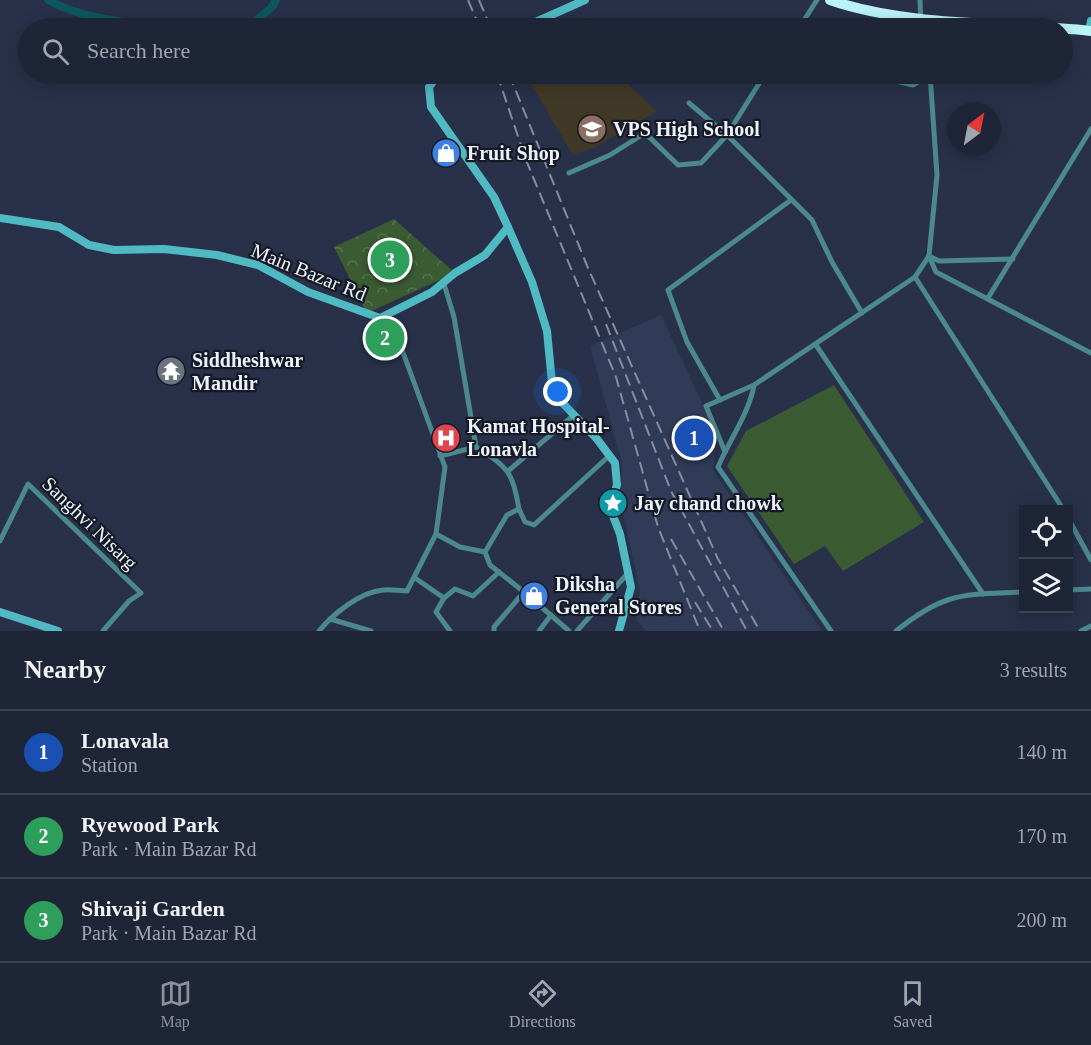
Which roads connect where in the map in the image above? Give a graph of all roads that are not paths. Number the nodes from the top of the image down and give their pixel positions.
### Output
1 (585, 0) edge
2 (817, 0) edge
3 (830, 0) edge
4 (842, 0) edge
5 (920, 0) edge
6 (919, 14) junction
7 (544, 18) edge
8 (805, 18) edge
9 (920, 18) edge
10 (972, 18) edge
11 (1073, 26) edge
12 (1090, 27) edge
13 (431, 84) edge
14 (759, 84) edge
15 (931, 84) edge
16 (689, 103) dead end
17 (1091, 129) edge
18 (727, 135) junction
19 (569, 173) dead end
20 (791, 200) junction
21 (0, 218) edge
22 (508, 228) junction
23 (929, 256) junction
24 (1013, 259) junction
25 (915, 277) junction
26 (444, 284) junction
27 (988, 298) junction
28 (862, 313) junction
29 (380, 318) junction
30 (816, 345) junction
31 (1091, 352) edge
32 (754, 385) junction
33 (720, 400) junction
34 (574, 415) junction
35 (476, 447) junction
36 (725, 452) junction
37 (440, 456) junction
38 (610, 456) junction
39 (508, 471) junction
40 (1060, 505) edge
41 (519, 509) junction
42 (1073, 527) edge
43 (436, 534) junction
44 (0, 541) edge
45 (485, 552) junction
46 (1091, 560) edge
47 (499, 572) junction
48 (627, 574) junction
49 (415, 578) junction
50 (1091, 589) edge
51 (1073, 590) edge
52 (524, 592) junction
53 (1019, 592) edge
54 (983, 594) junction
55 (444, 598) junction
56 (0, 612) edge
57 (551, 615) junction
58 (330, 619) junction
59 (1091, 626) edge
60 (58, 631) edge
61 (103, 631) edge
62 (319, 631) edge
63 (371, 631) edge
64 (450, 631) edge
65 (494, 631) edge
66 (539, 631) edge
67 (570, 631) edge
68 (577, 631) edge
69 (620, 631) edge
70 (831, 631) edge
71 (896, 631) edge
72 (1081, 631) edge

1 - 7 main road
2 - 8 street
3 - 6 highway
4 - 6 highway
5 - 6 street
6 - 9 street
6 - 10 highway
11 - 12 highway
13 - 22 main road
14 - 18 street
15 - 23 street
16 - 18 street
17 - 24 street
18 - 19 street
18 - 20 street
20 - 28 street
20 - 33 street
21 - 29 main road, Main Bazar Rd
22 - 26 main road, Main Bazar Rd
22 - 34 main road
23 - 24 street
23 - 25 street
23 - 27 street
24 - 27 street
25 - 28 street
25 - 40 street
26 - 29 main road, Main Bazar Rd
26 - 35 street
27 - 31 street
28 - 30 street
29 - 37 street
30 - 32 street
30 - 54 street
32 - 33 street
32 - 36 street
33 - 36 street
34 - 38 main road
34 - 39 street
35 - 37 street
35 - 39 street
36 - 70 street
37 - 43 street
38 - 41 street
38 - 48 main road
39 - 41 street
41 - 45 street
42 - 46 street
43 - 45 street
43 - 49 street
44 - 61 street, Sanghvi Nisarg
45 - 47 street
47 - 52 street
47 - 55 street
48 - 68 street
48 - 69 main road
49 - 55 street
49 - 58 street
50 - 51 street
52 - 57 street
52 - 65 street
53 - 54 street
54 - 71 street
55 - 64 street
56 - 60 main road
57 - 66 street
57 - 67 street
58 - 62 street
58 - 63 street
59 - 72 street

